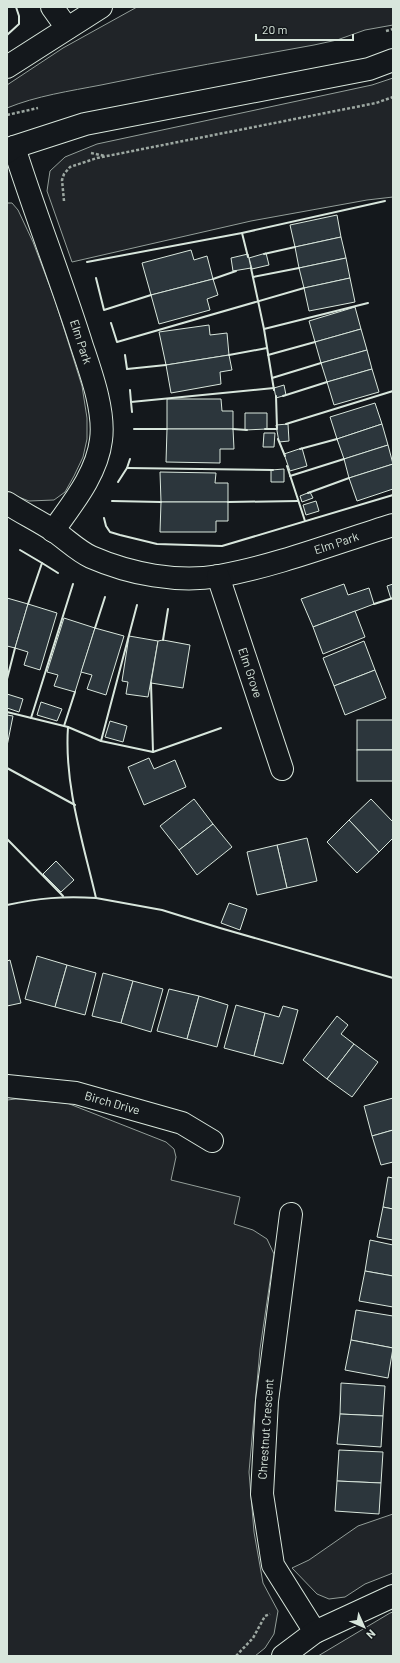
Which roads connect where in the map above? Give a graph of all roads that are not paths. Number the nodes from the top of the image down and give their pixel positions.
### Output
1 (52, 7) edge
2 (101, 7) edge
3 (67, 28) junction
4 (393, 60) edge
5 (7, 67) edge
6 (11, 150) edge
7 (7, 503) edge
8 (393, 524) edge
9 (53, 531) junction
10 (218, 576) junction
11 (282, 769) dead end
12 (7, 1086) edge
13 (212, 1141) dead end
14 (291, 1214) dead end
15 (393, 1596) edge
16 (315, 1632) junction
17 (283, 1656) edge

1 - 3 street
2 - 3 street
3 - 5 street
4 - 6 street
6 - 9 street, Elm Park
7 - 9 street, Elm Park
8 - 10 street, Elm Park
9 - 10 street, Elm Park
10 - 11 street, Elm Grove
12 - 13 street, Birch Drive
14 - 16 street, Chrestnut Crescent
15 - 16 street
16 - 17 street

